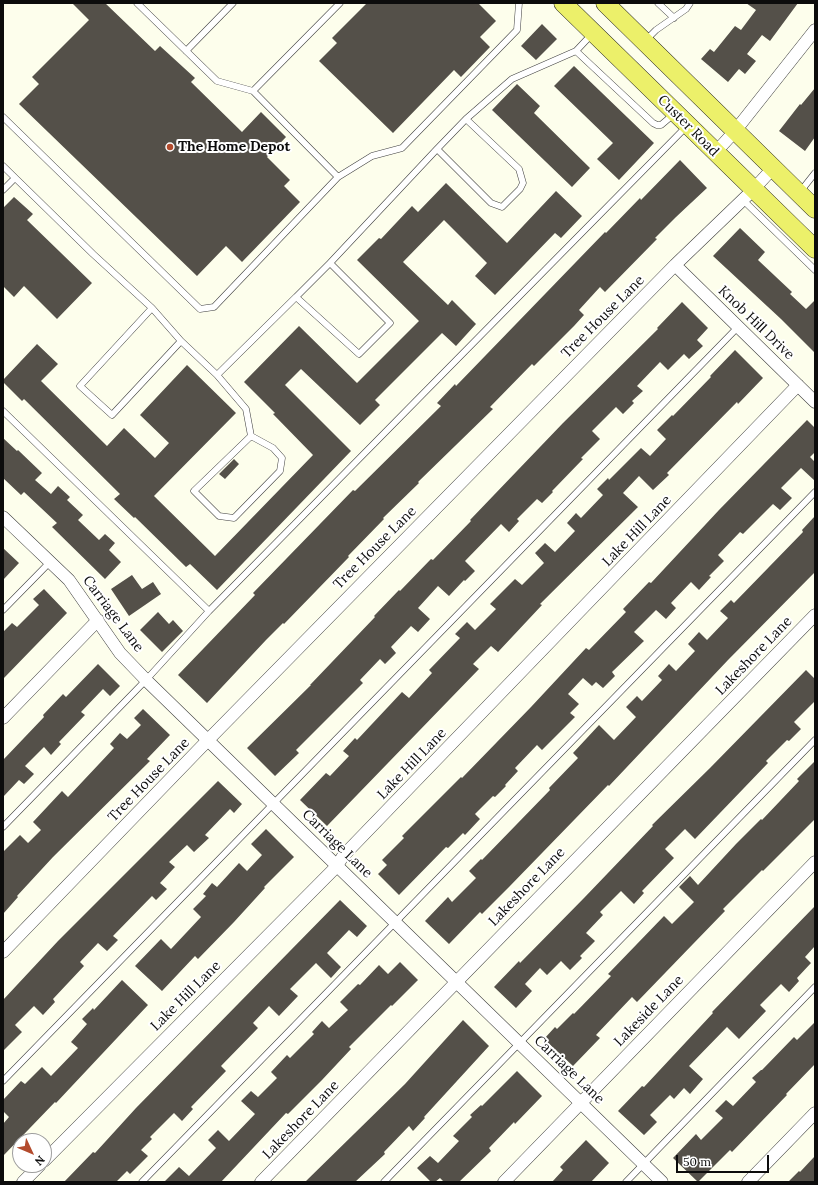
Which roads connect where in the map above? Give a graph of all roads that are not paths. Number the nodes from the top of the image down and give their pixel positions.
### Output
1 (137, 3) edge
2 (233, 3) edge
3 (340, 3) edge
4 (519, 3) edge
5 (563, 3) edge
6 (604, 3) edge
7 (658, 3) edge
8 (690, 3) edge
9 (674, 18) junction
10 (815, 30) edge
11 (593, 32) junction
12 (644, 42) junction
13 (576, 50) junction
14 (186, 51) junction
15 (253, 91) junction
16 (3, 117) edge
17 (466, 119) junction
18 (681, 119) junction
19 (735, 131) junction
20 (438, 149) junction
21 (716, 153) junction
22 (3, 166) edge
23 (773, 168) junction
24 (815, 173) edge
25 (338, 177) junction
26 (15, 178) junction
27 (3, 190) edge
28 (799, 194) junction
29 (748, 195) junction
30 (815, 209) edge
31 (815, 249) edge
32 (330, 263) junction
33 (675, 265) junction
34 (815, 270) edge
35 (296, 297) junction
36 (152, 308) junction
37 (738, 327) junction
38 (182, 342) junction
39 (217, 375) junction
40 (798, 385) junction
41 (815, 402) edge
42 (3, 411) edge
43 (251, 436) junction
44 (815, 492) edge
45 (3, 517) edge
46 (50, 562) junction
47 (3, 610) edge
48 (209, 611) junction
49 (815, 615) edge
50 (98, 620) junction
51 (146, 680) junction
52 (3, 718) edge
53 (208, 740) junction
54 (815, 740) edge
55 (273, 803) junction
56 (3, 827) edge
57 (815, 862) edge
58 (337, 866) junction
59 (396, 923) junction
60 (3, 952) edge
61 (456, 981) junction
62 (815, 987) edge
63 (519, 1043) junction
64 (3, 1081) edge
65 (581, 1103) junction
66 (815, 1113) edge
67 (52, 1153) edge
68 (644, 1164) junction
69 (32, 1173) edge
70 (23, 1182) edge
71 (142, 1182) edge
72 (261, 1182) edge
73 (384, 1182) edge
74 (504, 1182) edge
75 (626, 1182) edge
76 (662, 1182) edge
77 (748, 1182) edge

1 - 14 lane
2 - 14 lane
3 - 15 lane
4 - 25 lane
5 - 11 main road, Custer Road
6 - 12 main road, Custer Road
7 - 9 lane
8 - 9 lane
9 - 12 lane
10 - 19 street
11 - 13 lane
11 - 18 main road, Custer Road
12 - 19 main road, Custer Road
13 - 17 lane
13 - 18 lane
14 - 15 lane
15 - 25 lane
16 - 25 lane
17 - 20 lane
17 - 20 lane
18 - 21 main road, Custer Road
18 - 48 lane
19 - 21 street
19 - 23 main road, Custer Road
20 - 32 lane
21 - 29 main road, Custer Road
22 - 26 lane
23 - 28 main road, Custer Road
23 - 29 street, Tree House Lane
24 - 28 lane
26 - 27 lane
26 - 36 lane
28 - 30 main road, Custer Road
29 - 31 main road, Custer Road
29 - 33 street, Tree House Lane
29 - 34 lane
32 - 35 lane
32 - 35 lane
33 - 37 street, Knob Hill Drive
33 - 53 street, Tree House Lane
35 - 39 lane
36 - 38 lane
36 - 38 lane
37 - 40 street, Knob Hill Drive
37 - 55 lane
38 - 39 lane
39 - 43 lane
40 - 41 street, Knob Hill Drive
40 - 58 street, Lake Hill Lane
42 - 48 lane
43 - 43 lane
44 - 59 lane
45 - 46 street, Carriage Lane
46 - 47 lane
46 - 50 street, Carriage Lane
48 - 51 lane
49 - 61 street, Lakeshore Lane
50 - 51 street, Carriage Lane
50 - 52 street
51 - 53 street, Carriage Lane
51 - 56 lane
53 - 55 street, Carriage Lane
53 - 60 street, Tree House Lane
54 - 63 lane
55 - 58 street, Carriage Lane
55 - 64 lane
57 - 65 street, Lakeside Lane
58 - 59 street, Carriage Lane
58 - 67 street, Lake Hill Lane
59 - 61 street, Carriage Lane
59 - 71 lane
61 - 63 street, Carriage Lane
61 - 72 street, Lakeshore Lane
62 - 68 lane
63 - 65 street, Carriage Lane
63 - 73 lane
65 - 68 street, Carriage Lane
65 - 74 street, Lakeside Lane
66 - 77 street
68 - 75 lane
68 - 76 street, Carriage Lane
69 - 70 street

